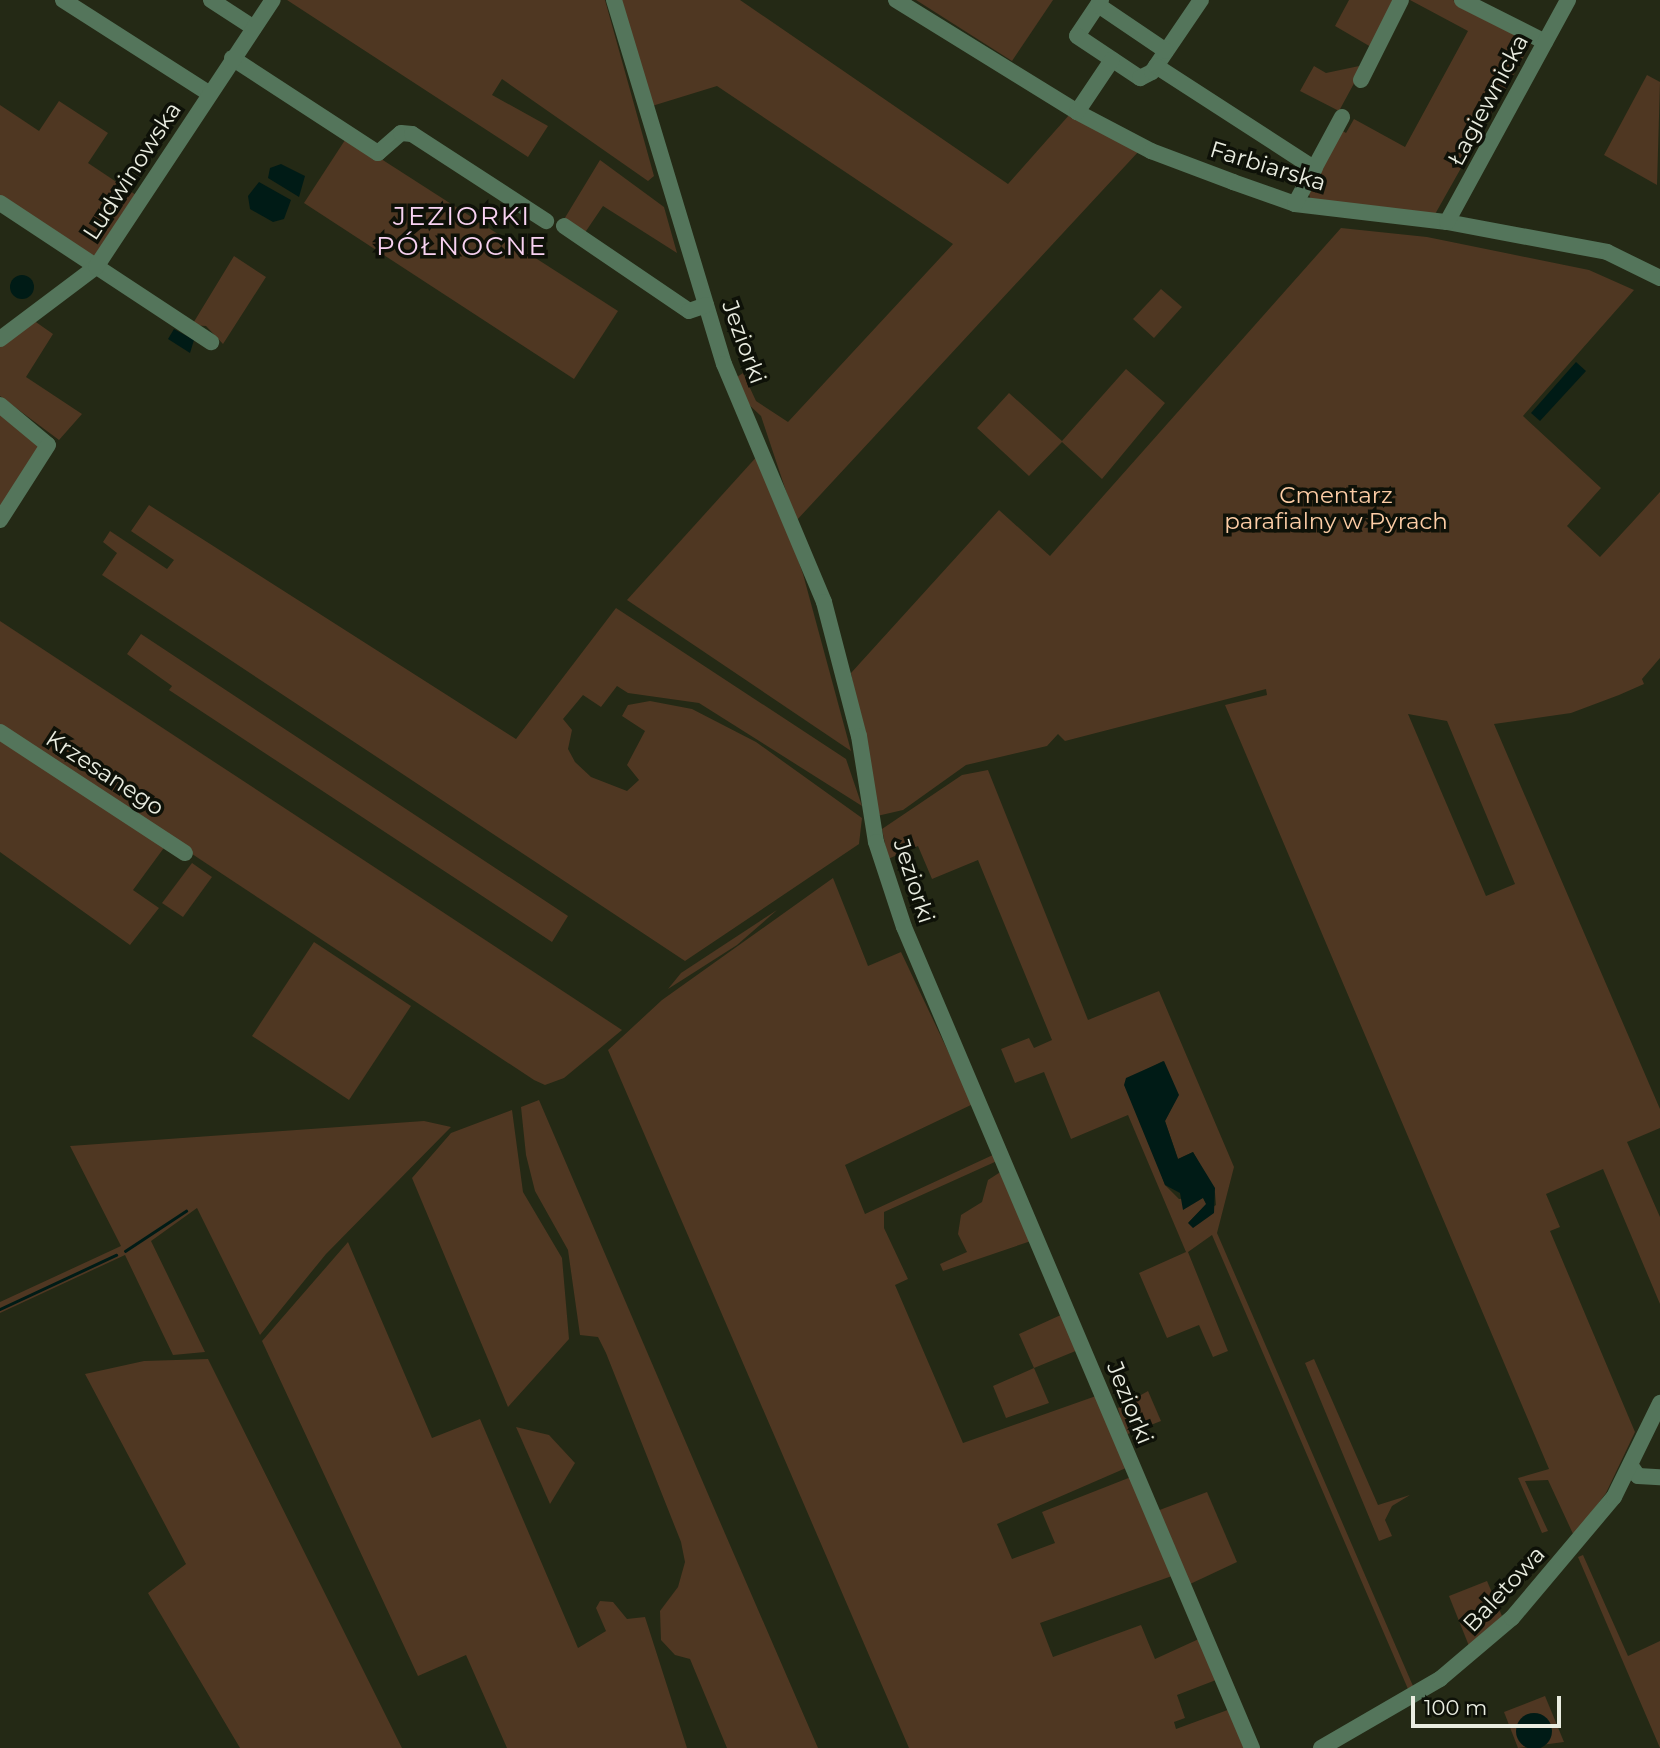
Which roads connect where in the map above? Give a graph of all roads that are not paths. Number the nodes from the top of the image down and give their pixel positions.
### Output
1 (63, 0) edge
2 (211, 0) edge
3 (273, 0) edge
4 (614, 0) edge
5 (896, 0) edge
6 (1201, 0) edge
7 (1401, 0) edge
8 (1462, 0) edge
9 (1568, 0) edge
10 (1099, 2) edge
11 (254, 28) junction
12 (1545, 42) junction
13 (1166, 51) junction
14 (232, 58) junction
15 (1112, 60) junction
16 (1156, 66) junction
17 (1361, 80) dead end
18 (210, 94) junction
19 (1077, 112) junction
20 (1342, 117) dead end
21 (1315, 169) junction
22 (0, 203) edge
23 (1295, 204) junction
24 (546, 221) dead end
25 (1447, 222) junction
26 (564, 226) dead end
27 (96, 267) junction
28 (1660, 278) edge
29 (706, 305) junction
30 (0, 339) edge
31 (211, 342) dead end
32 (0, 405) edge
33 (0, 520) edge
34 (0, 732) edge
35 (185, 853) dead end
36 (1660, 1404) edge
37 (1631, 1466) junction
38 (1656, 1477) edge
39 (1252, 1748) edge
40 (1321, 1748) edge

1 - 18 street
2 - 11 street
3 - 11 street, Ludwinowska
4 - 29 street, Jeziorki
5 - 19 street, Farbiarska
6 - 13 street
7 - 17 street
8 - 12 street
9 - 12 street, Łagiewnicka
10 - 13 street
10 - 15 street
11 - 14 street, Ludwinowska
12 - 25 street, Łagiewnicka
13 - 16 street
14 - 18 street, Ludwinowska
14 - 24 street
15 - 16 street
15 - 19 street
16 - 21 street
18 - 27 street, Ludwinowska
19 - 23 street, Farbiarska
20 - 21 street
21 - 23 street
22 - 27 street
23 - 25 street, Farbiarska
25 - 28 street, Farbiarska
26 - 29 street
27 - 30 street, Ludwinowska
27 - 31 street
29 - 39 street, Jeziorki
32 - 33 street
34 - 35 street, Krzesanego
36 - 37 street, Baletowa
37 - 38 street
37 - 40 street, Baletowa

